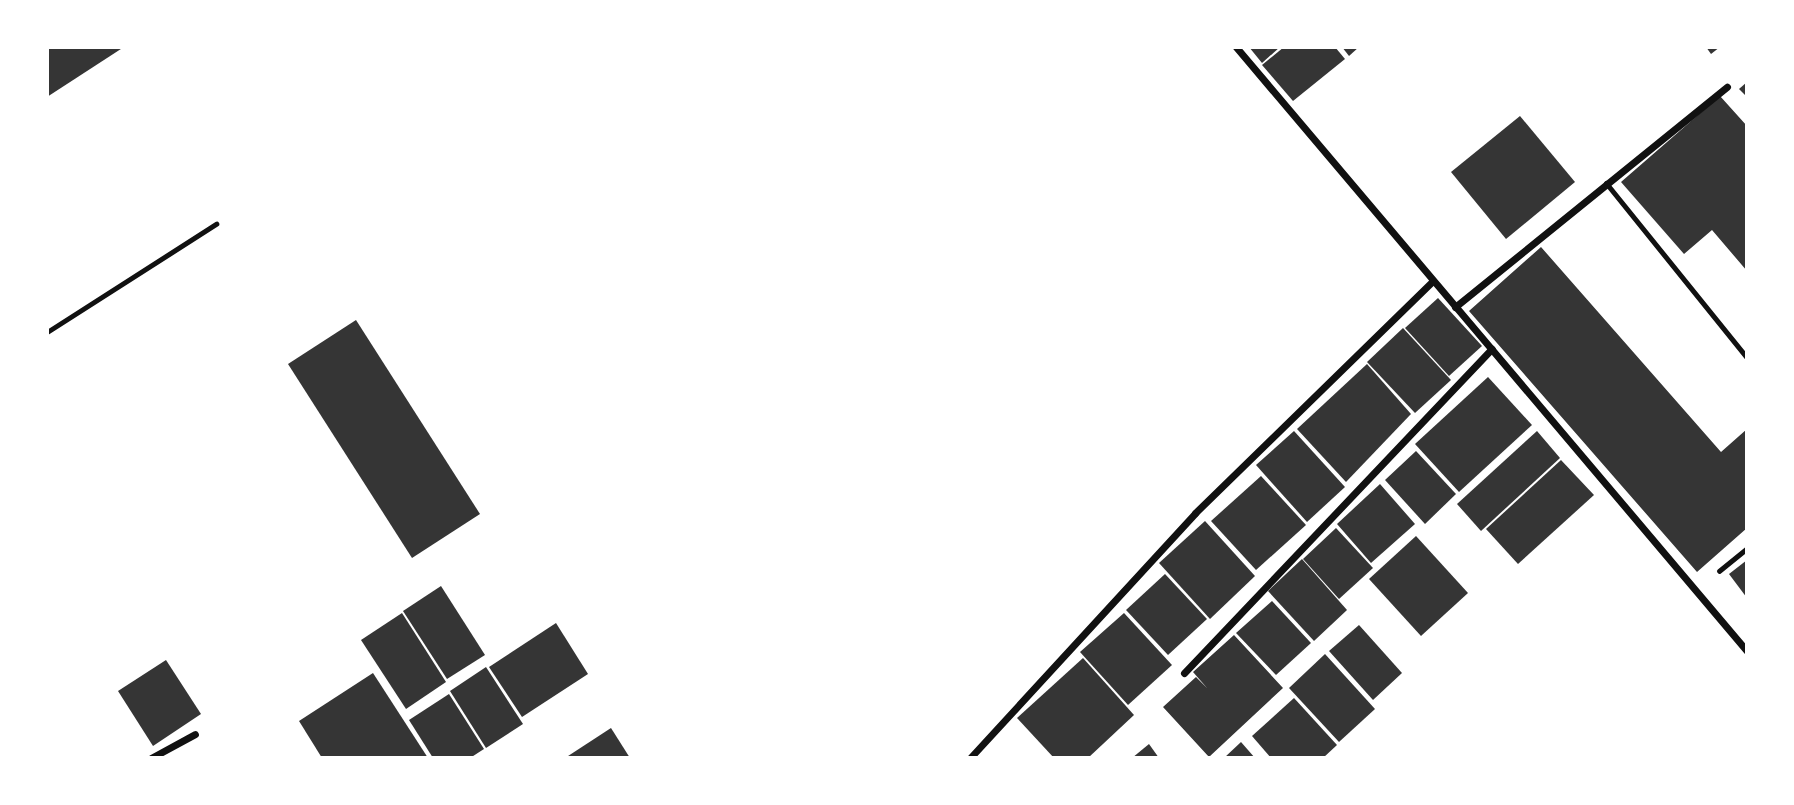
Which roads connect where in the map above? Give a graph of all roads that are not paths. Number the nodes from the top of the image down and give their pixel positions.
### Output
1 (1236, 47) edge
2 (1727, 87) dead end
3 (1606, 183) junction
4 (216, 224) dead end
5 (1432, 282) junction
6 (1455, 307) junction
7 (47, 332) edge
8 (1492, 349) junction
9 (1747, 358) edge
10 (1747, 651) edge
11 (1184, 673) dead end
12 (195, 734) dead end
13 (151, 758) edge
14 (970, 758) edge

1 - 5 street
2 - 3 street
3 - 6 street
3 - 9 lane
4 - 7 lane
5 - 6 street
5 - 14 street
6 - 8 street
8 - 10 street
8 - 11 street
12 - 13 street

